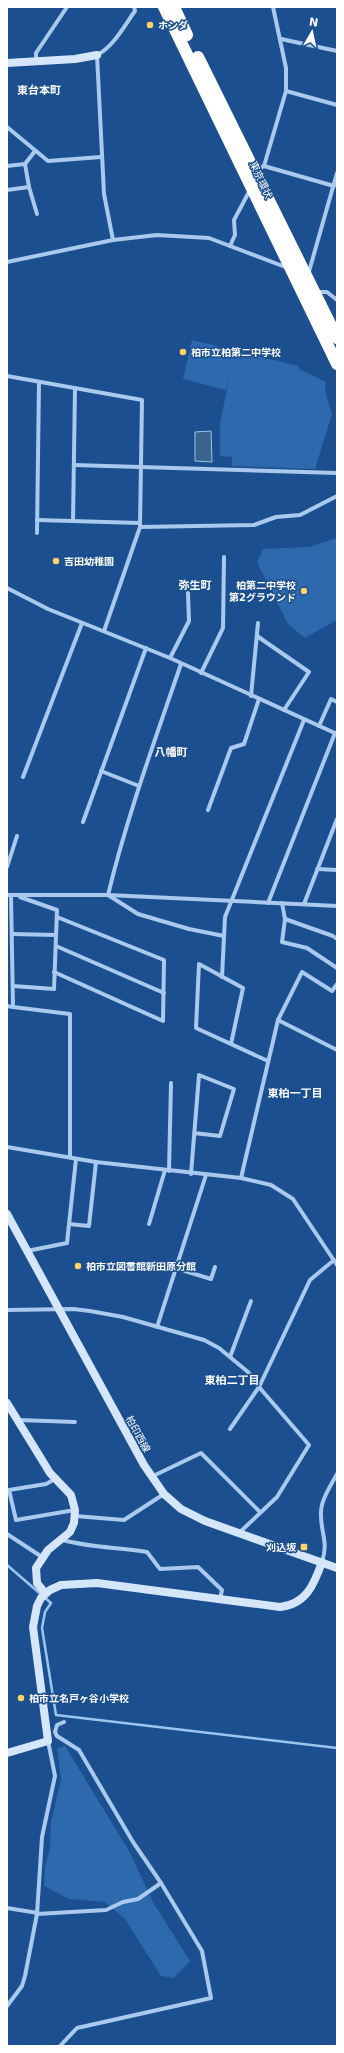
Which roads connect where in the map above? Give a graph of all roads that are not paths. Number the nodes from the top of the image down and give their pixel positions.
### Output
1 (67, 7) edge
2 (134, 7) edge
3 (164, 7) edge
4 (174, 7) edge
5 (273, 7) edge
6 (282, 39) junction
7 (337, 51) edge
8 (96, 55) junction
9 (36, 62) junction
10 (7, 63) edge
11 (286, 91) junction
12 (337, 105) edge
13 (7, 127) edge
14 (35, 151) junction
15 (101, 157) junction
16 (25, 164) junction
17 (7, 166) edge
18 (255, 171) junction
19 (337, 173) edge
20 (334, 186) junction
21 (29, 187) junction
22 (251, 187) junction
23 (7, 190) edge
24 (37, 214) dead end
25 (113, 240) junction
26 (230, 246) junction
27 (7, 262) edge
28 (290, 269) junction
29 (307, 278) junction
30 (314, 292) junction
31 (337, 300) edge
32 (337, 338) edge
33 (337, 364) edge
34 (7, 376) edge
35 (39, 382) junction
36 (75, 388) junction
37 (74, 465) junction
38 (141, 466) junction
39 (337, 473) edge
40 (337, 496) edge
41 (37, 520) junction
42 (74, 521) junction
43 (140, 525) junction
44 (37, 533) dead end
45 (224, 558) dead end
46 (7, 588) edge
47 (188, 593) dead end
48 (82, 623) junction
49 (258, 623) dead end
50 (104, 631) junction
51 (257, 636) junction
52 (146, 648) junction
53 (170, 658) junction
54 (181, 664) junction
55 (201, 673) junction
56 (251, 696) junction
57 (259, 699) junction
58 (337, 702) edge
59 (284, 710) junction
60 (304, 720) junction
61 (319, 726) junction
62 (336, 733) edge
63 (101, 771) junction
64 (23, 777) dead end
65 (139, 786) junction
66 (208, 810) dead end
67 (337, 819) edge
68 (83, 822) dead end
69 (17, 836) dead end
70 (7, 867) edge
71 (317, 869) junction
72 (337, 870) edge
73 (9, 895) edge
74 (108, 895) junction
75 (18, 896) junction
76 (232, 900) junction
77 (268, 902) junction
78 (282, 903) junction
79 (304, 904) junction
80 (337, 906) edge
81 (57, 917) junction
82 (285, 919) junction
83 (12, 934) junction
84 (56, 935) junction
85 (224, 936) junction
86 (337, 939) edge
87 (56, 946) junction
88 (337, 968) edge
89 (54, 972) junction
90 (222, 977) junction
91 (337, 984) edge
92 (13, 986) junction
93 (164, 993) junction
94 (7, 1006) edge
95 (13, 1007) junction
96 (278, 1020) junction
97 (230, 1044) junction
98 (337, 1050) edge
99 (268, 1061) junction
100 (171, 1083) dead end
101 (194, 1133) junction
102 (7, 1147) edge
103 (70, 1157) junction
104 (76, 1159) junction
105 (96, 1162) junction
106 (167, 1171) junction
107 (191, 1174) junction
108 (206, 1175) junction
109 (241, 1178) junction
110 (7, 1214) edge
111 (70, 1224) junction
112 (149, 1224) dead end
113 (27, 1251) junction
114 (334, 1260) junction
115 (337, 1265) edge
116 (215, 1267) dead end
117 (175, 1268) junction
118 (251, 1301) dead end
119 (59, 1309) junction
120 (7, 1310) edge
121 (157, 1327) junction
122 (230, 1357) junction
123 (259, 1387) junction
124 (7, 1403) edge
125 (17, 1420) junction
126 (75, 1422) dead end
127 (230, 1429) dead end
128 (337, 1474) edge
129 (151, 1477) junction
130 (56, 1479) junction
131 (164, 1494) junction
132 (260, 1512) junction
133 (75, 1513) junction
134 (239, 1533) junction
135 (7, 1534) edge
136 (63, 1540) junction
137 (42, 1557) junction
138 (322, 1562) junction
139 (337, 1568) edge
140 (45, 1593) junction
141 (220, 1599) junction
142 (64, 1722) dead end
143 (56, 1736) junction
144 (48, 1739) junction
145 (7, 1753) edge
146 (161, 1883) junction
147 (7, 1908) edge
148 (37, 1914) junction
149 (7, 2006) edge
150 (60, 2046) edge

1 - 9 street
2 - 8 street
3 - 18 highway, 東京環状
4 - 18 highway, 東京環状
5 - 6 street
6 - 7 street
6 - 11 street
8 - 9 street
8 - 15 street
9 - 10 street
11 - 12 street
11 - 18 street
13 - 14 street
14 - 15 street
14 - 16 street
15 - 25 street
16 - 17 street
16 - 21 street
18 - 20 street
18 - 22 highway, 東京環状
18 - 29 highway, 東京環状
19 - 20 street
20 - 29 street
21 - 23 street
21 - 24 street
22 - 26 street
22 - 28 highway, 東京環状
25 - 26 street
25 - 27 street
26 - 28 street
28 - 33 highway, 東京環状
29 - 30 highway, 東京環状
30 - 31 street
30 - 32 highway, 東京環状
34 - 35 street
35 - 36 street
35 - 41 street
36 - 37 street
36 - 38 street
37 - 38 street
37 - 42 street
38 - 39 street
38 - 43 street
40 - 43 street
41 - 42 street
41 - 44 street
42 - 43 street
43 - 50 street
45 - 55 street
46 - 48 street
47 - 53 street
48 - 50 street
48 - 64 street
49 - 51 street
50 - 52 street
51 - 56 street
51 - 59 street
52 - 53 street
52 - 63 street
53 - 54 street
54 - 55 street
54 - 65 street
55 - 56 street
56 - 57 street
57 - 59 street
57 - 66 street
58 - 61 street
59 - 60 street
60 - 61 street
60 - 76 street
61 - 62 street
62 - 77 street
63 - 65 street
63 - 68 street
65 - 74 street
67 - 71 street
69 - 70 street
71 - 72 street
71 - 79 street
73 - 75 street
73 - 83 street
74 - 75 street
74 - 76 street
74 - 85 street
75 - 81 street
76 - 77 street
76 - 85 street
77 - 78 street
78 - 79 street
78 - 82 street
79 - 80 street
81 - 84 street
81 - 93 street
82 - 86 street
82 - 88 street
83 - 84 street
83 - 92 street
84 - 87 street
85 - 90 street
87 - 89 street
87 - 93 street
89 - 92 street
89 - 93 street
90 - 97 street
90 - 97 street
91 - 96 street
92 - 95 street
94 - 95 street
95 - 103 street
96 - 98 street
96 - 99 street
97 - 99 street
99 - 109 street
100 - 106 street
101 - 101 street
101 - 107 street
102 - 103 street
103 - 104 street
104 - 105 street
104 - 111 street
105 - 106 street
105 - 111 street
106 - 107 street
106 - 112 street
107 - 108 street
108 - 109 street
108 - 117 street
109 - 114 street
110 - 113 street, 柏印西線
111 - 113 street
113 - 119 street, 柏印西線
114 - 115 street
114 - 123 street
116 - 117 street
117 - 121 street
118 - 122 street
119 - 120 street
119 - 121 street
119 - 129 street, 柏印西線
121 - 122 street
122 - 123 street
123 - 127 street
123 - 132 street
124 - 125 street
125 - 126 street
125 - 130 street
128 - 138 street
129 - 131 street, 柏印西線
129 - 132 street
130 - 133 street
130 - 133 street
131 - 133 street
131 - 134 street, 柏印西線
132 - 134 street
133 - 136 street
134 - 138 street, 柏印西線
135 - 137 street
136 - 137 street
136 - 141 street
137 - 140 street
138 - 139 street, 柏印西線
138 - 141 street
140 - 141 street
140 - 144 street
142 - 143 street
143 - 144 street
143 - 146 street
144 - 145 street
144 - 148 street
146 - 148 street
146 - 150 street
147 - 148 street
148 - 149 street

